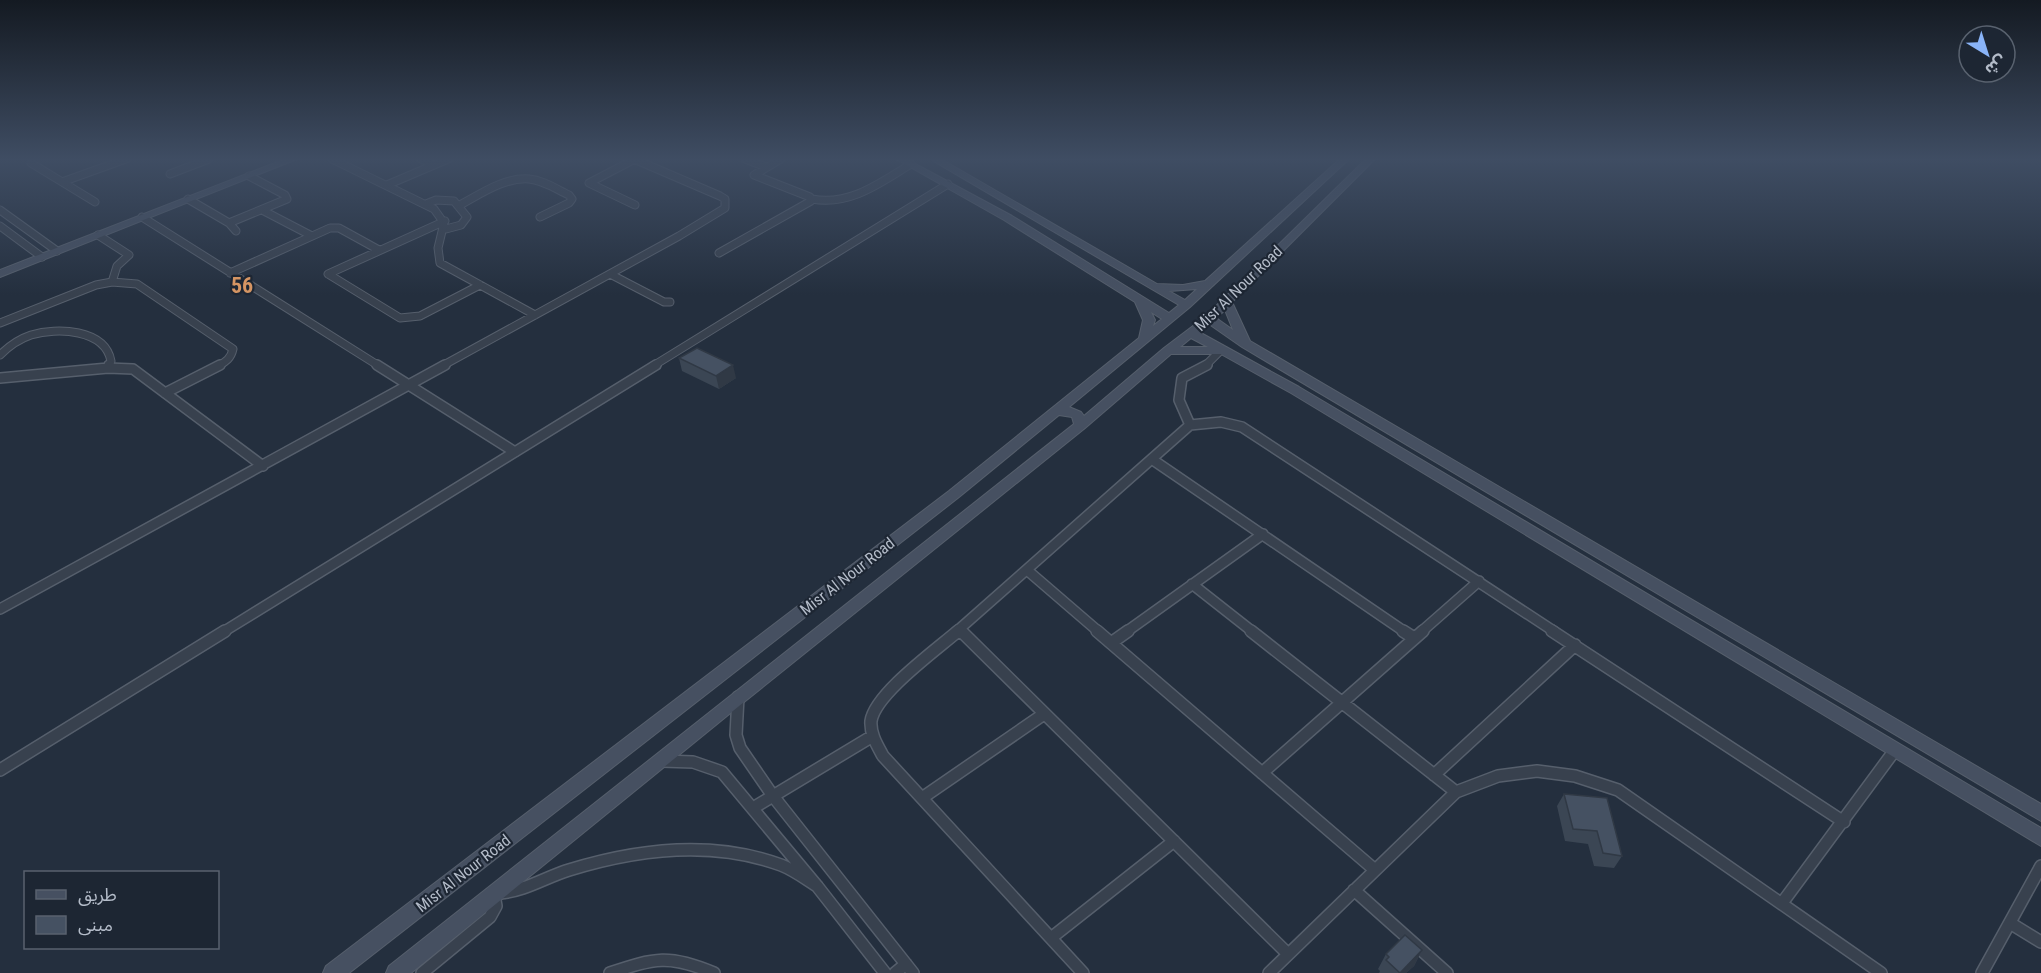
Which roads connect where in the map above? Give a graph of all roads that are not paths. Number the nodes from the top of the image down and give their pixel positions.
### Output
1 (167, 204) edge
2 (174, 204) edge
3 (197, 204) edge
4 (277, 204) edge
5 (426, 204) edge
6 (461, 204) edge
7 (566, 204) edge
8 (726, 204) edge
9 (803, 204) edge
10 (915, 204) edge
11 (982, 204) edge
12 (1012, 204) edge
13 (1296, 204) edge
14 (1325, 204) edge
15 (458, 206) joint
16 (0, 210) edge
17 (262, 210) junction
18 (142, 217) junction
19 (540, 217) dead end
20 (445, 221) junction
21 (229, 224) junction
22 (0, 226) edge
23 (446, 229) junction
24 (236, 231) dead end
25 (98, 235) junction
26 (312, 236) junction
27 (55, 249) junction
28 (379, 250) junction
29 (719, 253) dead end
30 (39, 255) junction
31 (1241, 255) junction
32 (1264, 264) junction
33 (0, 267) edge
34 (1121, 268) junction
35 (1224, 271) junction
36 (230, 273) junction
37 (0, 274) edge
38 (610, 274) junction
39 (1105, 278) junction
40 (1247, 281) junction
41 (112, 282) junction
42 (1209, 284) junction
43 (480, 285) junction
44 (1154, 286) junction
45 (1140, 301) junction
46 (670, 302) dead end
47 (1227, 303) junction
48 (1186, 305) junction
49 (535, 315) junction
50 (1170, 319) junction
51 (1209, 319) junction
52 (0, 323) edge
53 (1191, 333) junction
54 (1144, 340) junction
55 (1246, 345) junction
56 (1168, 350) junction
57 (1226, 353) junction
58 (0, 355) edge
59 (1273, 361) junction
60 (108, 368) junction
61 (1260, 370) junction
62 (0, 378) edge
63 (409, 385) junction
64 (1079, 392) junction
65 (165, 393) junction
66 (1101, 408) junction
67 (1057, 411) junction
68 (1081, 425) junction
69 (1190, 425) junction
70 (515, 452) junction
71 (1153, 460) junction
72 (262, 466) junction
73 (1263, 534) junction
74 (1027, 570) junction
75 (1479, 581) junction
76 (1192, 584) junction
77 (0, 609) edge
78 (959, 629) junction
79 (1414, 638) junction
80 (1111, 643) junction
81 (1575, 645) junction
82 (738, 697) junction
83 (1342, 702) junction
84 (1044, 714) junction
85 (871, 737) junction
86 (1895, 750) junction
87 (660, 761) junction
88 (0, 770) edge
89 (1262, 773) junction
90 (1434, 775) junction
91 (1456, 792) junction
92 (773, 796) junction
93 (922, 798) junction
94 (753, 808) junction
95 (2041, 813) edge
96 (1844, 822) junction
97 (2041, 838) edge
98 (1174, 841) junction
99 (2041, 866) edge
100 (1375, 870) junction
101 (817, 886) junction
102 (1354, 890) junction
103 (496, 894) junction
104 (1782, 903) junction
105 (2010, 923) junction
106 (1051, 938) junction
107 (2041, 942) edge
108 (1288, 954) junction
109 (909, 968) edge
110 (333, 973) edge
111 (396, 973) edge
112 (422, 973) edge
113 (610, 973) edge
114 (714, 973) edge
115 (885, 973) edge
116 (895, 973) edge
117 (1083, 973) edge
118 (1269, 973) edge
119 (1447, 973) edge
120 (1881, 973) edge
121 (1982, 973) edge

1 - 27 street
2 - 18 street
3 - 21 street
4 - 17 street
5 - 20 street
6 - 15 street
7 - 19 street
8 - 38 street
9 - 29 street
10 - 70 street
11 - 39 street
12 - 34 street
13 - 31 street, Misr Al Nour Road
14 - 32 street, Misr Al Nour Road
15 - 23 street
16 - 27 street
17 - 21 street
17 - 26 street
18 - 25 street
18 - 36 street
20 - 23 street
20 - 28 street
21 - 24 street
22 - 30 street
23 - 43 street
25 - 27 street
25 - 41 street
26 - 28 street
26 - 36 street
27 - 30 street
28 - 43 street
30 - 33 street
30 - 37 street
31 - 32 street
31 - 35 street, Misr Al Nour Road
32 - 40 street, Misr Al Nour Road
34 - 39 street
34 - 44 street
35 - 40 street
35 - 42 street, Misr Al Nour Road
36 - 63 street
38 - 46 street
38 - 49 street
39 - 45 street
40 - 47 street, Misr Al Nour Road
41 - 52 street
41 - 65 street
42 - 44 street
42 - 48 street, Misr Al Nour Road
43 - 49 street
44 - 48 street
45 - 50 street
45 - 54 street
47 - 51 street, Misr Al Nour Road
47 - 55 street
48 - 50 street, Misr Al Nour Road
49 - 63 street
50 - 54 street, Misr Al Nour Road
51 - 53 street, Misr Al Nour Road
51 - 55 street
53 - 56 street, Misr Al Nour Road
53 - 57 street
54 - 64 street, Misr Al Nour Road
55 - 59 street
56 - 57 street
56 - 66 street, Misr Al Nour Road
57 - 61 street
57 - 69 street
58 - 60 street
59 - 61 street
59 - 95 street
60 - 62 street
60 - 65 street
61 - 86 street
63 - 70 street
63 - 72 street
64 - 66 street
64 - 67 street, Misr Al Nour Road
65 - 72 street
66 - 68 street, Misr Al Nour Road
67 - 68 street
67 - 110 street, Misr Al Nour Road
68 - 82 street, Misr Al Nour Road
69 - 71 street
69 - 75 street
70 - 88 street
71 - 73 street
71 - 74 street
72 - 77 street
73 - 76 street
73 - 79 street
74 - 78 street
74 - 80 street
75 - 79 street
75 - 81 street
76 - 80 street
76 - 83 street
78 - 84 street
78 - 85 street
79 - 83 street
80 - 89 street
81 - 90 street
81 - 96 street
82 - 87 street, Misr Al Nour Road
82 - 92 street
83 - 89 street
83 - 90 street
84 - 93 street
84 - 98 street
85 - 92 street
85 - 93 street
86 - 96 street
86 - 97 street
87 - 94 street
87 - 103 street, Misr Al Nour Road
89 - 100 street
90 - 91 street
91 - 100 street
91 - 104 street
92 - 94 street
92 - 109 street
93 - 106 street
94 - 101 street
96 - 104 street
98 - 106 street
98 - 108 street
99 - 105 street
100 - 102 street
101 - 103 street
101 - 115 street
102 - 108 street
102 - 119 street
103 - 111 street, Misr Al Nour Road
103 - 112 street
104 - 120 street
105 - 107 street
105 - 121 street
106 - 117 street
108 - 118 street
109 - 116 street
113 - 114 street

